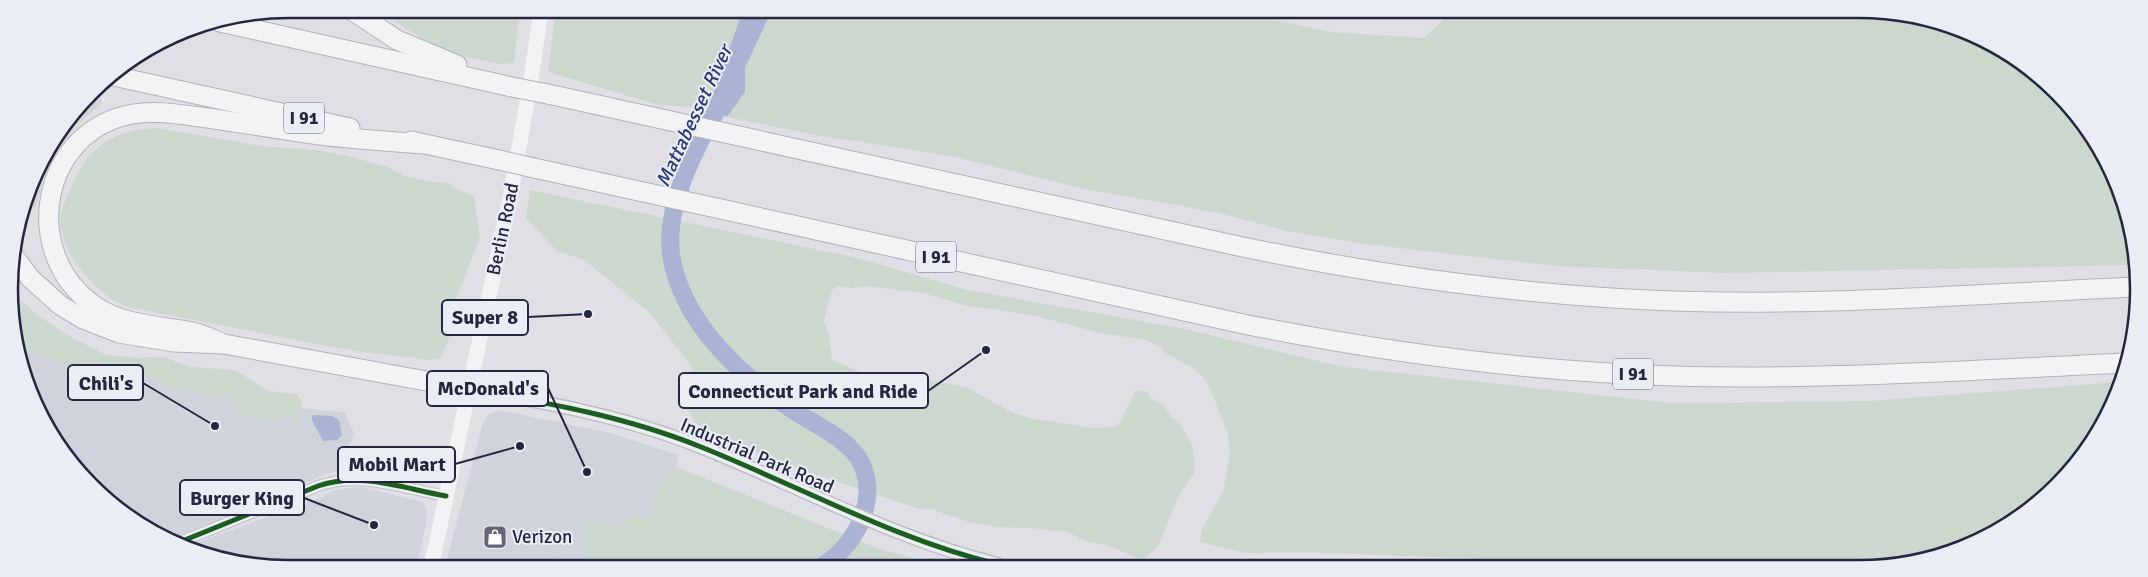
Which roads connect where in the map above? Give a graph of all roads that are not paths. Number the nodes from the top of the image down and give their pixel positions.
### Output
1 (362, 18) edge
2 (540, 18) edge
3 (230, 24) edge
4 (120, 77) edge
5 (506, 85) junction
6 (422, 144) junction
7 (19, 263) edge
8 (2130, 287) edge
9 (224, 344) junction
10 (2120, 363) edge
11 (470, 389) junction
12 (446, 496) junction
13 (186, 539) edge
14 (433, 560) edge
15 (983, 560) edge

1 - 5 highway
2 - 11 main road, Berlin Road
3 - 5 highway
4 - 6 highway, I 91
5 - 8 highway, bridge
6 - 9 highway
6 - 10 highway, I 91, bridge
7 - 9 highway
9 - 11 highway
11 - 12 main road, Berlin Road
11 - 15 street, Industrial Park Road
12 - 13 street
12 - 14 main road, Berlin Road

